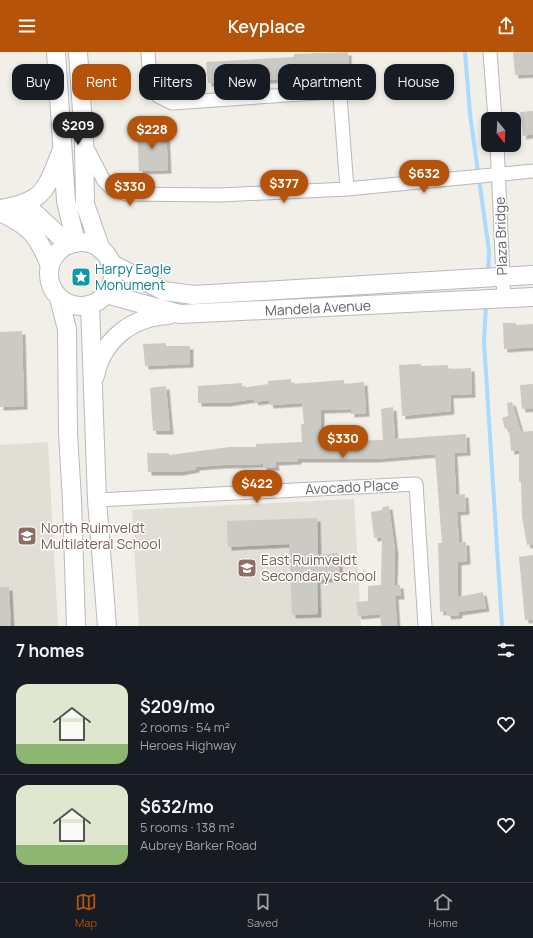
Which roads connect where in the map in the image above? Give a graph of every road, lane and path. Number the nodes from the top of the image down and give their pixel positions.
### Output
1 (56, 52) edge
2 (78, 52) edge
3 (148, 52) edge
4 (490, 52) edge
5 (494, 112) edge
6 (84, 141) junction
7 (63, 148) junction
8 (497, 152) edge
9 (533, 171) edge
10 (499, 174) junction
11 (347, 189) junction
12 (25, 204) junction
13 (0, 210) edge
14 (72, 244) junction
15 (106, 256) junction
16 (50, 266) junction
17 (533, 275) edge
18 (503, 277) junction
19 (106, 294) junction
20 (533, 297) edge
21 (59, 298) junction
22 (504, 299) junction
23 (90, 305) junction
24 (180, 314) junction
25 (93, 390) junction
26 (97, 500) junction
27 (76, 626) edge
28 (107, 626) edge
29 (425, 626) edge

1 - 7 main road
2 - 6 main road
3 - 11 street
4 - 5 street
6 - 11 street
6 - 15 main road
7 - 12 main road
7 - 14 main road
8 - 10 street, Plaza Bridge
9 - 10 street
10 - 11 street
10 - 18 street, Plaza Bridge
12 - 13 main road
12 - 14 main road
13 - 16 main road
14 - 15 main road
14 - 16 main road
15 - 18 main road
15 - 19 main road
16 - 21 main road
17 - 18 main road
18 - 22 street, Plaza Bridge
19 - 23 main road
19 - 24 main road, Mandela Avenue
20 - 22 main road, Mandela Avenue
21 - 23 main road
21 - 27 main road
22 - 24 main road, Mandela Avenue
23 - 25 main road
24 - 25 main road
25 - 26 main road
26 - 28 main road
26 - 29 street, Avocado Place

